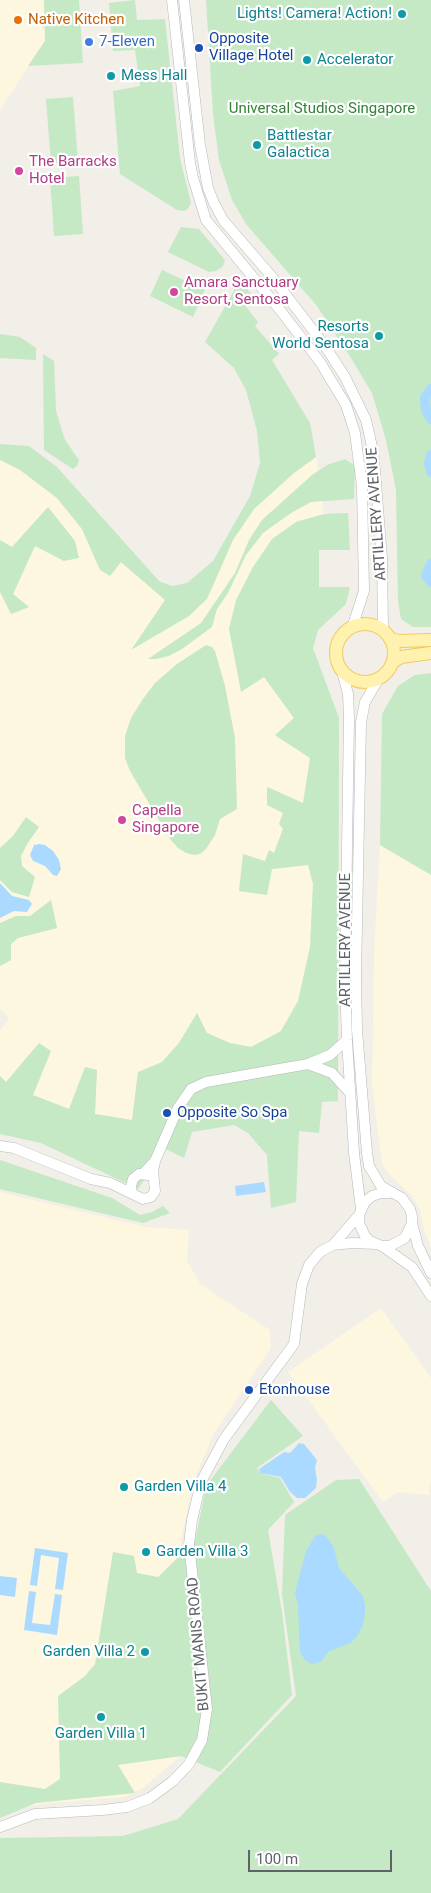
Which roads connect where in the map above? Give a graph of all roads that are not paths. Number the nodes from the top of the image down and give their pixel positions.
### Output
1 (172, 0) edge
2 (184, 0) edge
3 (352, 628) junction
4 (387, 635) junction
5 (431, 640) edge
6 (431, 652) edge
7 (393, 662) junction
8 (342, 671) junction
9 (378, 680) junction
10 (347, 1040) junction
11 (308, 1064) junction
12 (350, 1094) junction
13 (0, 1146) edge
14 (155, 1161) junction
15 (143, 1174) junction
16 (133, 1179) junction
17 (154, 1179) junction
18 (110, 1184) junction
19 (390, 1192) junction
20 (132, 1193) junction
21 (360, 1212) junction
22 (412, 1223) junction
23 (332, 1245) junction
24 (380, 1245) junction
25 (431, 1273) edge
26 (431, 1296) edge
27 (0, 1827) edge

1 - 3 street, ARTILLERY AVENUE
2 - 4 street, ARTILLERY AVENUE
3 - 4 main road
3 - 8 main road
4 - 5 main road
4 - 7 main road
6 - 7 main road
7 - 9 main road
8 - 9 main road
8 - 10 street, ARTILLERY AVENUE
9 - 19 street, ARTILLERY AVENUE
10 - 11 street
10 - 12 street, ARTILLERY AVENUE
11 - 12 street
11 - 14 street
12 - 21 street, ARTILLERY AVENUE
13 - 18 street
14 - 15 street
14 - 17 street
15 - 16 street
15 - 17 street
16 - 18 street
16 - 20 street
17 - 20 street
18 - 20 street
19 - 21 street
19 - 22 street, ARTILLERY AVENUE
21 - 23 street
21 - 24 street, ARTILLERY AVENUE
22 - 24 street
22 - 25 street, ARTILLERY AVENUE
23 - 24 street
23 - 27 street, BUKIT MANIS ROAD
24 - 26 street, ARTILLERY AVENUE

